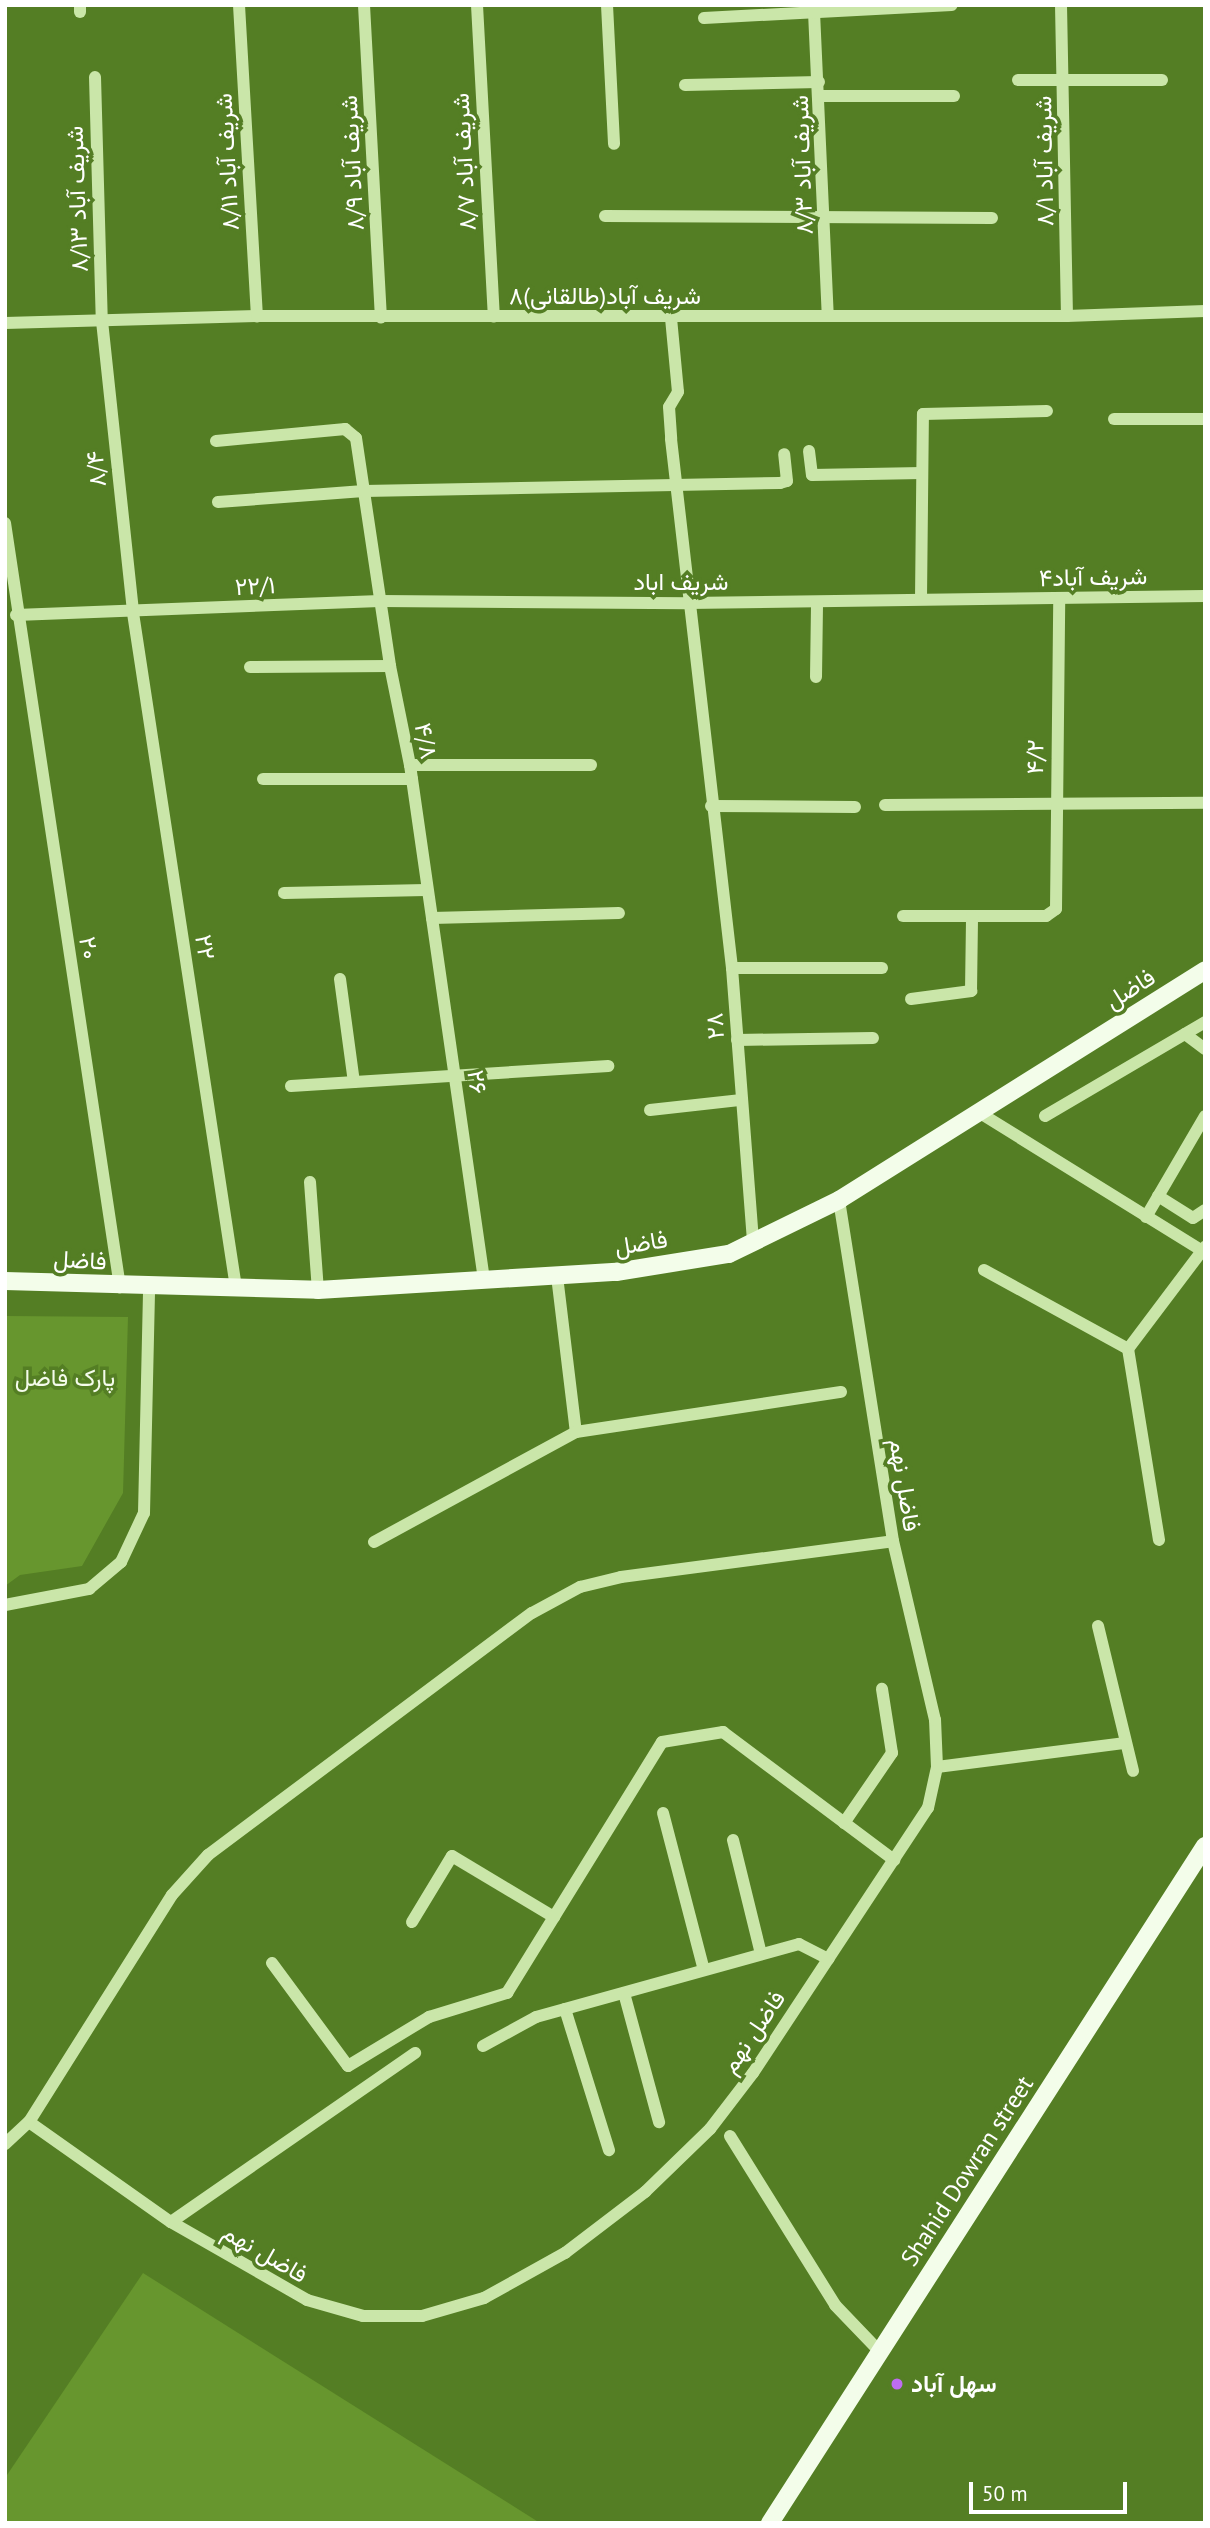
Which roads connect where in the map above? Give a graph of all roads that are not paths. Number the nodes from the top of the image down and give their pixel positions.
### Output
1 (239, 5) edge
2 (364, 5) edge
3 (477, 5) edge
4 (607, 5) edge
5 (952, 5) edge
6 (1061, 5) edge
7 (814, 12) junction
8 (704, 18) dead end
9 (95, 77) dead end
10 (1064, 78) junction
11 (1018, 80) dead end
12 (1162, 80) dead end
13 (819, 82) junction
14 (685, 85) dead end
15 (820, 96) junction
16 (954, 96) dead end
17 (614, 144) dead end
18 (826, 215) junction
19 (605, 216) dead end
20 (992, 218) dead end
21 (1205, 310) edge
22 (257, 316) junction
23 (828, 316) junction
24 (1067, 316) junction
25 (494, 317) junction
26 (381, 318) junction
27 (671, 318) junction
28 (102, 321) junction
29 (5, 323) edge
30 (1047, 411) dead end
31 (1114, 419) dead end
32 (1205, 419) edge
33 (216, 441) dead end
34 (809, 451) dead end
35 (784, 453) dead end
36 (922, 473) junction
37 (676, 486) junction
38 (364, 491) junction
39 (218, 502) dead end
40 (5, 523) edge
41 (1205, 596) edge
42 (921, 599) junction
43 (1059, 599) junction
44 (981, 600) joint
45 (380, 601) junction
46 (817, 602) junction
47 (688, 603) junction
48 (133, 613) junction
49 (16, 615) junction
50 (390, 666) junction
51 (250, 667) dead end
52 (816, 677) dead end
53 (410, 765) junction
54 (591, 765) dead end
55 (263, 779) dead end
56 (412, 779) junction
57 (1205, 803) edge
58 (1055, 804) junction
59 (885, 805) dead end
60 (711, 806) junction
61 (855, 807) dead end
62 (426, 890) junction
63 (284, 893) dead end
64 (619, 913) dead end
65 (904, 916) dead end
66 (972, 916) junction
67 (432, 918) junction
68 (732, 968) junction
69 (882, 968) dead end
70 (1205, 970) edge
71 (340, 979) dead end
72 (911, 999) dead end
73 (1205, 1022) edge
74 (1185, 1034) junction
75 (873, 1038) dead end
76 (737, 1040) junction
77 (1205, 1049) edge
78 (608, 1066) dead end
79 (454, 1075) junction
80 (354, 1082) junction
81 (291, 1086) dead end
82 (741, 1100) junction
83 (650, 1110) dead end
84 (980, 1112) junction
85 (1045, 1116) dead end
86 (1205, 1116) edge
87 (310, 1182) dead end
88 (1158, 1196) junction
89 (839, 1200) junction
90 (1205, 1210) edge
91 (1146, 1216) junction
92 (753, 1244) junction
93 (1203, 1249) edge
94 (984, 1270) dead end
95 (557, 1276) junction
96 (484, 1280) junction
97 (5, 1281) edge
98 (120, 1287) junction
99 (149, 1287) junction
100 (236, 1288) junction
101 (318, 1290) junction
102 (1128, 1349) junction
103 (841, 1392) dead end
104 (576, 1432) junction
105 (893, 1541) junction
106 (1159, 1541) dead end
107 (374, 1542) dead end
108 (5, 1605) edge
109 (1098, 1626) dead end
110 (882, 1689) dead end
111 (1125, 1743) junction
112 (937, 1767) junction
113 (1133, 1772) dead end
114 (663, 1813) dead end
115 (844, 1823) junction
116 (733, 1840) dead end
117 (1205, 1846) edge
118 (894, 1860) junction
119 (554, 1917) junction
120 (412, 1922) dead end
121 (761, 1954) junction
122 (828, 1959) junction
123 (272, 1963) dead end
124 (704, 1970) junction
125 (624, 1993) junction
126 (565, 2009) junction
127 (483, 2046) dead end
128 (415, 2053) dead end
129 (29, 2122) junction
130 (659, 2122) dead end
131 (730, 2136) dead end
132 (5, 2144) edge
133 (609, 2150) dead end
134 (171, 2221) junction
135 (880, 2353) junction
136 (770, 2523) edge

1 - 22 street, شریف آباد ۸/۱۱
2 - 26 street, شریف آباد ۸/۹
3 - 25 street, شریف آباد ۸/۷
4 - 17 street
5 - 7 street
6 - 10 street, شریف آباد ۸/۱
7 - 8 street
7 - 13 street, شریف آباد ۸/۳
9 - 28 street, شریف آباد ۸/۱۳
10 - 11 street
10 - 12 street
10 - 24 street, شریف آباد ۸/۱
13 - 14 street
13 - 15 street, شریف آباد ۸/۳
15 - 16 street
15 - 18 street, شریف آباد ۸/۳
18 - 19 street
18 - 20 street
18 - 23 street, شریف آباد ۸/۳
21 - 24 street, ۸شریف آباد(طالقانی)
22 - 26 street, ۸شریف آباد(طالقانی)
22 - 28 street, ۸شریف آباد(طالقانی)
23 - 24 street, ۸شریف آباد(طالقانی)
23 - 27 street, ۸شریف آباد(طالقانی)
25 - 26 street, ۸شریف آباد(طالقانی)
25 - 27 street, ۸شریف آباد(طالقانی)
27 - 37 street, ۲۸
28 - 29 street, ۸شریف آباد(طالقانی)
28 - 48 street, ۸/۴
30 - 36 street
31 - 32 street
33 - 38 street, ۴/۸
34 - 36 street
35 - 37 street
36 - 42 street
37 - 38 street
37 - 47 street, ۲۸
38 - 39 street
38 - 45 street, ۴/۸
40 - 49 street, ۲۰
41 - 43 street, ۴شریف آباد
42 - 44 street, شریف اباد
42 - 46 street, شریف اباد
43 - 44 street, ۴شریف آباد
43 - 58 street, ۴/۲
45 - 47 street, شریف اباد
45 - 48 street, ۲۲/۱
45 - 50 street, ۴/۸
46 - 47 street, شریف اباد
46 - 52 street
47 - 60 street, ۲۸
48 - 49 street, ۲۲/۱
48 - 100 street, ۲۲
49 - 98 street, ۲۰
50 - 51 street
50 - 53 street, ۴/۸
53 - 54 street
53 - 56 street, ۴/۸
55 - 56 street
56 - 62 street, ۴/۸
57 - 58 street
58 - 59 street
58 - 66 street, ۴/۲
60 - 61 street
60 - 68 street, ۲۸
62 - 63 street
62 - 67 street, ۲۶
64 - 67 street
65 - 66 street
66 - 72 street
67 - 79 street, ۲۶
68 - 69 street
68 - 76 street, ۲۸
70 - 84 main road, فاضل
71 - 80 street
73 - 74 street
74 - 77 street
74 - 85 street
75 - 76 street
76 - 82 street, ۲۸
78 - 79 street
79 - 80 street
79 - 96 street, ۲۶
80 - 81 street
82 - 83 street
82 - 92 street, ۲۸
84 - 89 main road, فاضل
84 - 91 street
86 - 88 street
87 - 101 street
88 - 90 street
88 - 91 street
89 - 92 main road, فاضل
89 - 105 street, فاضل نهم
91 - 93 street
92 - 95 main road, فاضل
93 - 102 street
94 - 102 street
95 - 96 main road, فاضل
95 - 104 street
96 - 101 main road, فاضل
97 - 98 main road, فاضل
98 - 99 main road, فاضل
99 - 100 main road, فاضل
99 - 108 street
100 - 101 main road, فاضل
102 - 106 street
103 - 104 street
104 - 107 street
105 - 112 street, فاضل نهم
105 - 129 street
109 - 111 street
110 - 115 street
111 - 112 street
111 - 113 street
112 - 118 street, فاضل نهم
114 - 124 street
115 - 118 street
115 - 119 street
116 - 121 street
117 - 135 main road, Shahid Dowran street
118 - 122 street, فاضل نهم
119 - 120 street
119 - 123 street
121 - 122 street
121 - 124 street
122 - 134 street, فاضل نهم
124 - 125 street
125 - 126 street
125 - 130 street
126 - 127 street
126 - 133 street
128 - 134 street
129 - 132 street
129 - 134 street, فاضل نهم
131 - 135 street
135 - 136 main road, Shahid Dowran street

